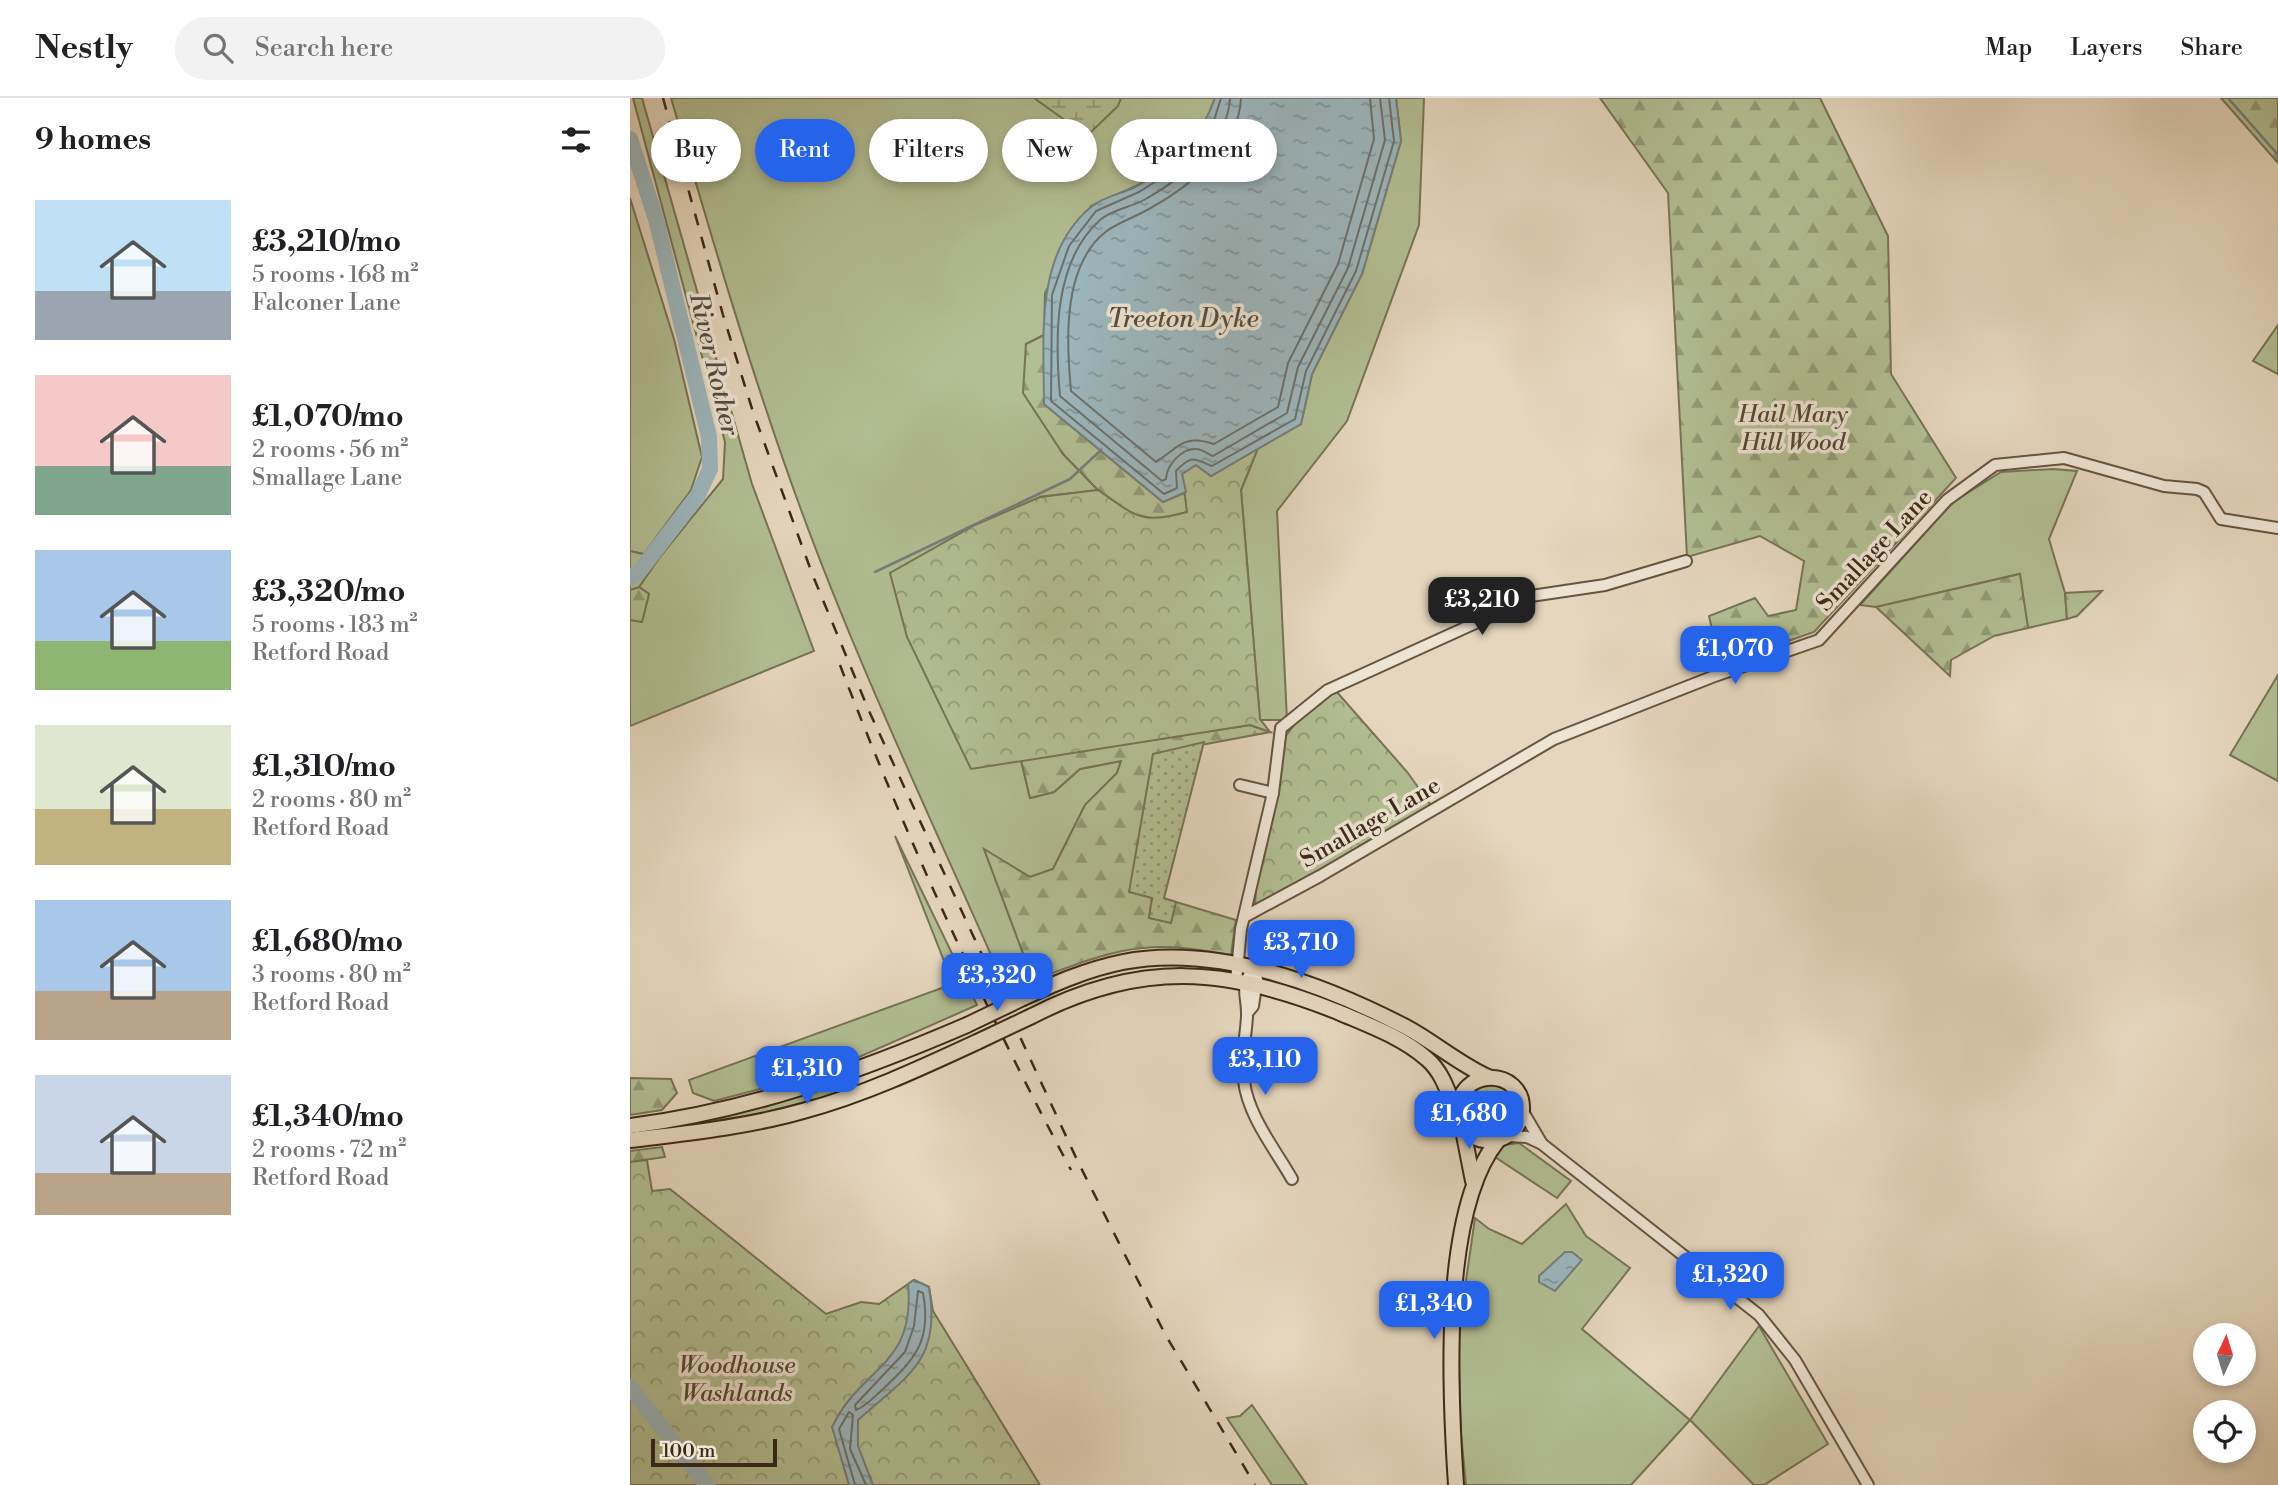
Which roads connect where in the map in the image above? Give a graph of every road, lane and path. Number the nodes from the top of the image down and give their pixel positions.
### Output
1 (2278, 528) edge
2 (1686, 561) dead end
3 (1240, 785) dead end
4 (1273, 793) junction
5 (1244, 917) junction
6 (1246, 977) junction
7 (1488, 1077) junction
8 (1522, 1110) junction
9 (1460, 1119) junction
10 (630, 1126) edge
11 (1503, 1138) junction
12 (630, 1140) edge
13 (1542, 1144) junction
14 (1293, 1179) dead end
15 (1473, 1182) junction
16 (1457, 1485) edge
17 (1868, 1485) edge

1 - 5 street, Smallage Lane
2 - 4 street
3 - 4 street
4 - 5 street
5 - 6 street
6 - 7 main road
6 - 9 main road
6 - 10 main road, bridge
6 - 12 main road, bridge
6 - 14 street
7 - 8 main road
7 - 9 main road
8 - 11 main road
8 - 13 street
9 - 11 main road
9 - 15 main road
11 - 13 street
11 - 15 main road
13 - 17 street
15 - 16 main road

